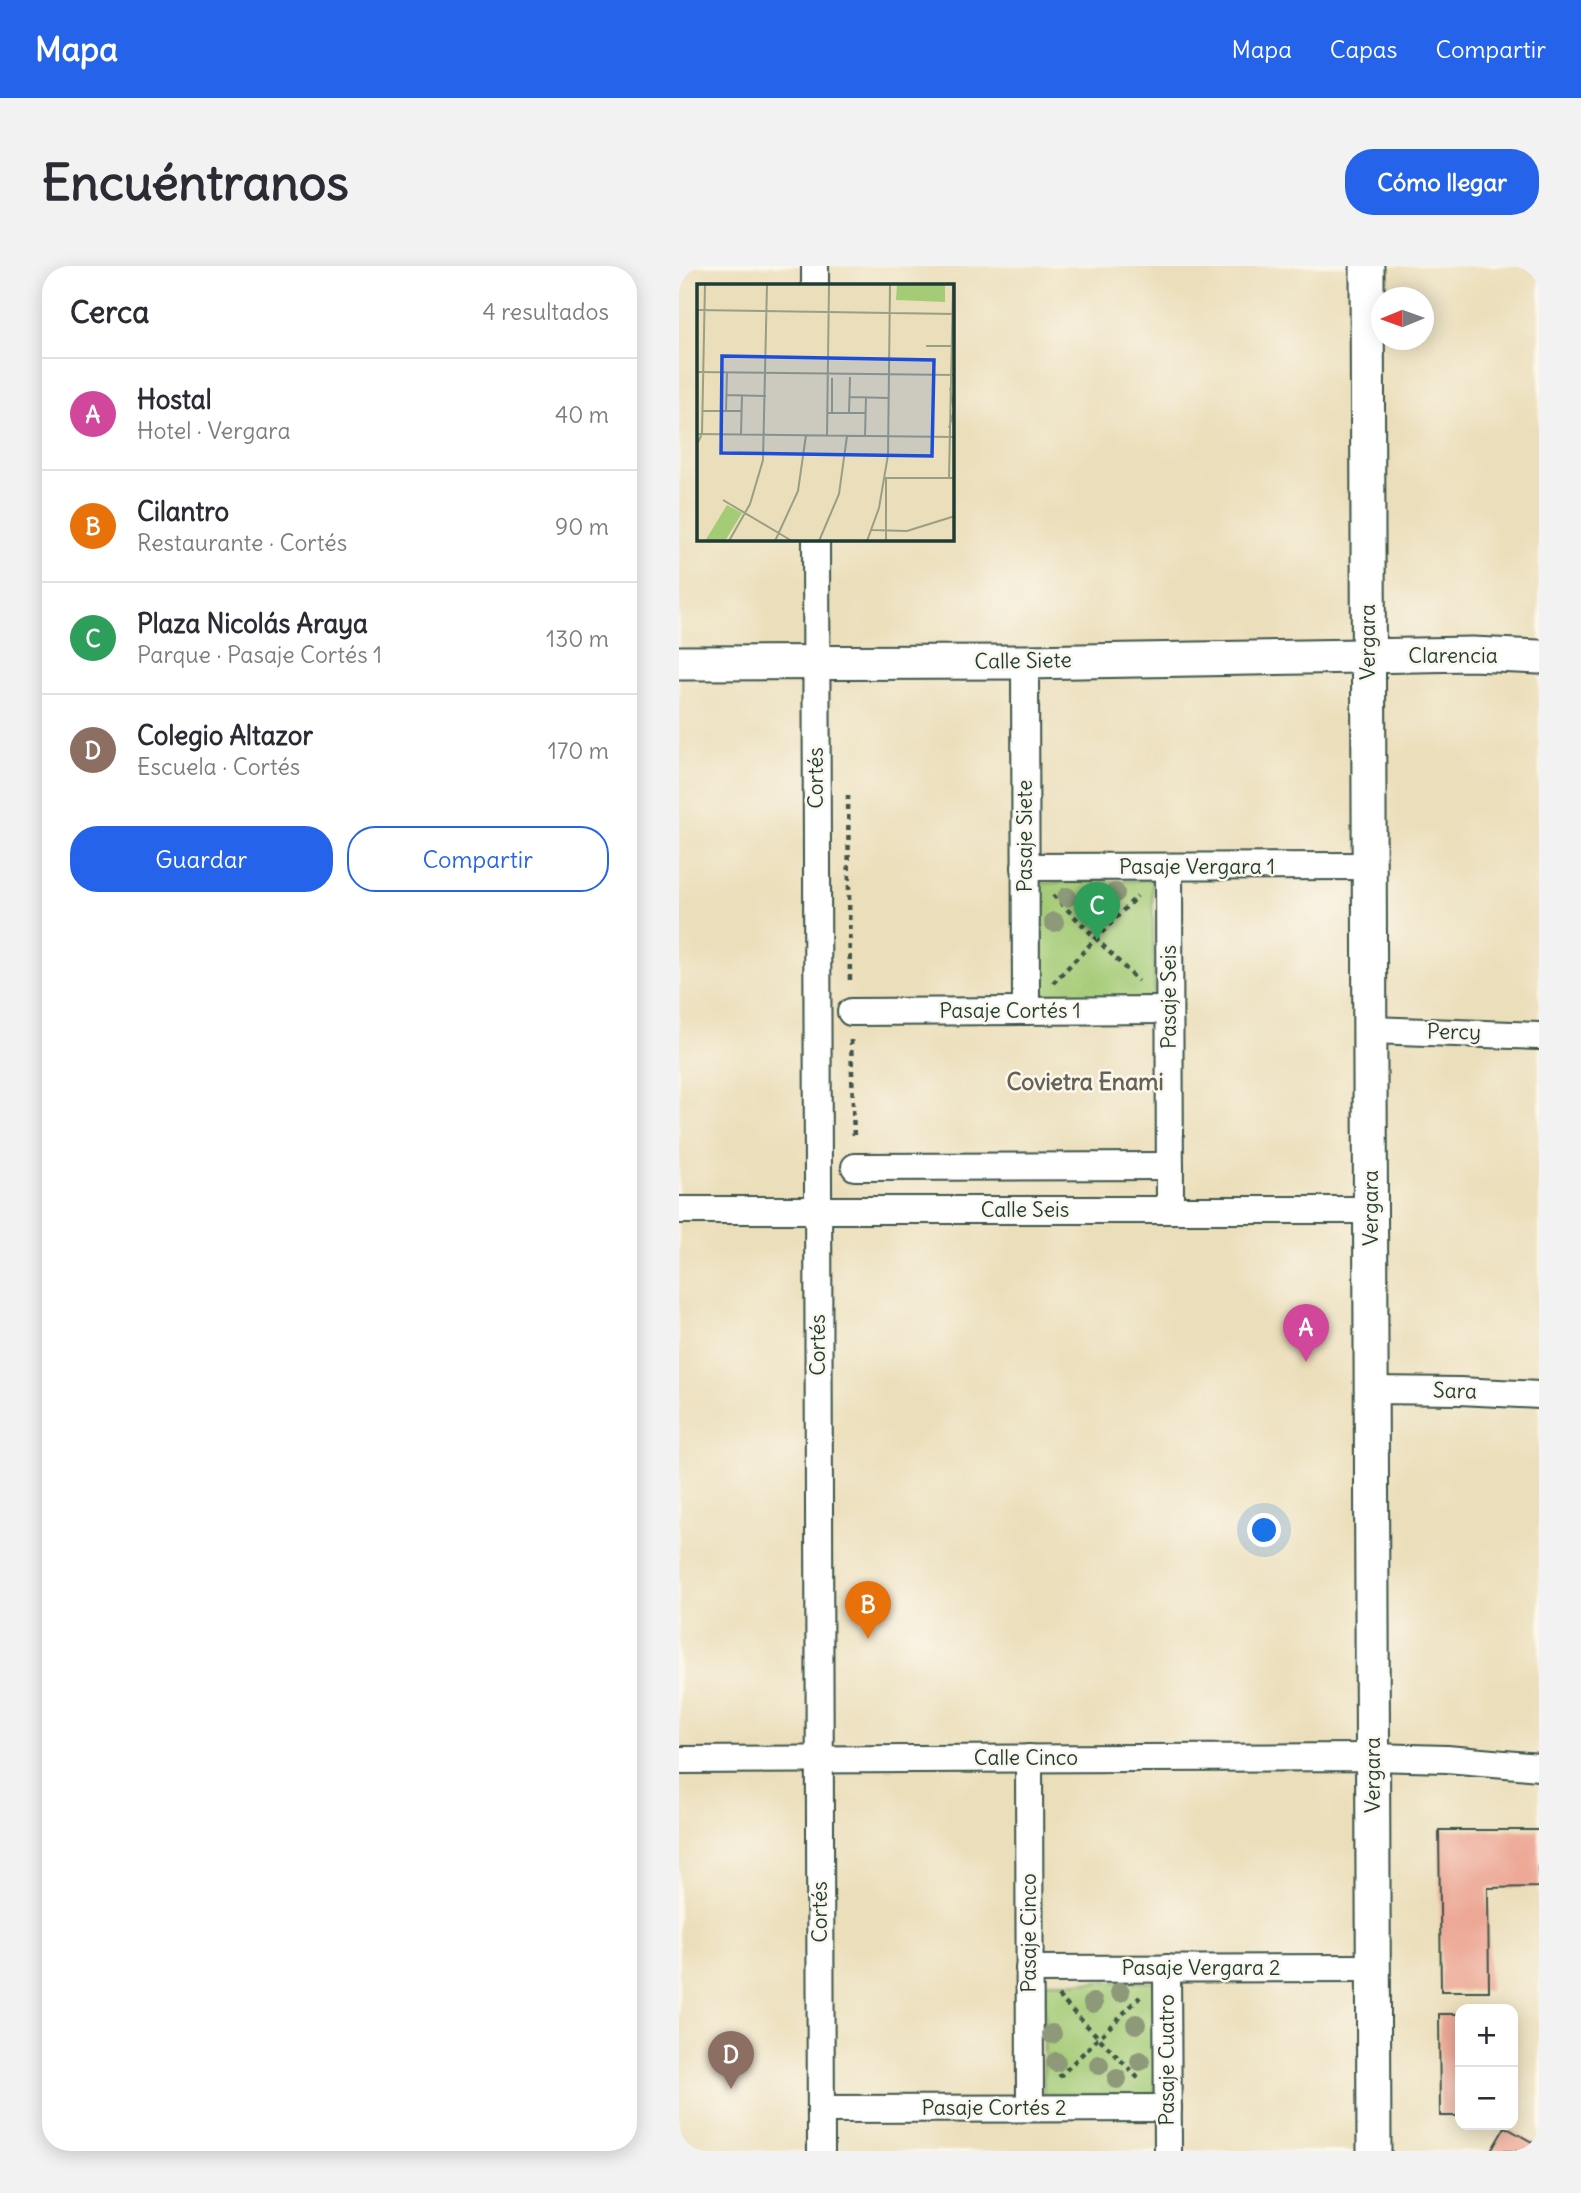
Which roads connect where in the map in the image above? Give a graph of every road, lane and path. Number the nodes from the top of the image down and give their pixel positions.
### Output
1 (815, 266) edge
2 (1367, 266) edge
3 (815, 284) edge
4 (816, 541) edge
5 (1368, 656) junction
6 (1539, 657) edge
7 (816, 662) junction
8 (1025, 662) junction
9 (679, 663) edge
10 (816, 773) junction
11 (1369, 866) junction
12 (1025, 867) junction
13 (1169, 867) junction
14 (1096, 938) junction
15 (1170, 1010) junction
16 (1026, 1011) junction
17 (851, 1012) junction
18 (1370, 1030) junction
19 (1539, 1036) edge
20 (1170, 1166) junction
21 (855, 1167) joint
22 (679, 1210) edge
23 (818, 1210) junction
24 (1170, 1210) junction
25 (1370, 1210) junction
26 (1371, 1390) junction
27 (1539, 1395) edge
28 (1029, 1758) junction
29 (1373, 1758) junction
30 (820, 1759) junction
31 (679, 1760) edge
32 (1539, 1767) edge
33 (1167, 1968) junction
34 (1374, 1968) junction
35 (1029, 1969) junction
36 (1098, 2037) junction
37 (1030, 2108) junction
38 (1168, 2108) junction
39 (821, 2109) junction
40 (821, 2151) edge
41 (1168, 2151) edge
42 (1374, 2151) edge

1 - 3 street
2 - 5 street, Vergara
4 - 7 street, Cortés
5 - 6 street, Clarencia
5 - 8 street, Calle Siete
5 - 11 street, Vergara
7 - 8 street, Calle Siete
7 - 9 street, Calle Siete
7 - 10 street, Cortés
8 - 12 street, Pasaje Siete
10 - 17 path
10 - 23 street, Cortés
11 - 13 street, Pasaje Vergara 1
11 - 18 street, Vergara
12 - 13 street, Pasaje Vergara 1
12 - 14 path
12 - 16 street, Pasaje Siete
13 - 14 path
13 - 15 street, Pasaje Seis
14 - 15 path
14 - 16 path
15 - 16 street, Pasaje Cortés 1
15 - 20 street, Pasaje Seis
16 - 17 street, Pasaje Cortés 1
17 - 21 path
18 - 19 street, Percy
18 - 25 street, Vergara
20 - 21 street, Calle Seis
20 - 24 street, Pasaje Seis
22 - 23 street, Calle Seis
23 - 24 street, Calle Seis
23 - 30 street, Cortés
24 - 25 street, Calle Seis
25 - 26 street, Vergara
26 - 27 street, Sara
26 - 29 street, Vergara
28 - 29 street, Calle Cinco
28 - 30 street, Calle Cinco
28 - 35 street, Pasaje Cinco
29 - 32 street, Calle Cinco
29 - 34 street, Vergara
30 - 31 street, Calle Cinco
30 - 39 street, Cortés
33 - 34 street, Pasaje Vergara 2
33 - 35 street, Pasaje Vergara 2
33 - 36 path
33 - 38 street, Pasaje Cuatro
34 - 42 street, Vergara
35 - 36 path
35 - 37 street, Pasaje Cinco
36 - 37 path
36 - 38 path
37 - 38 street, Pasaje Cortés 2
37 - 39 street, Pasaje Cortés 2
38 - 41 street, Pasaje Cuatro
39 - 40 street, Cortés

